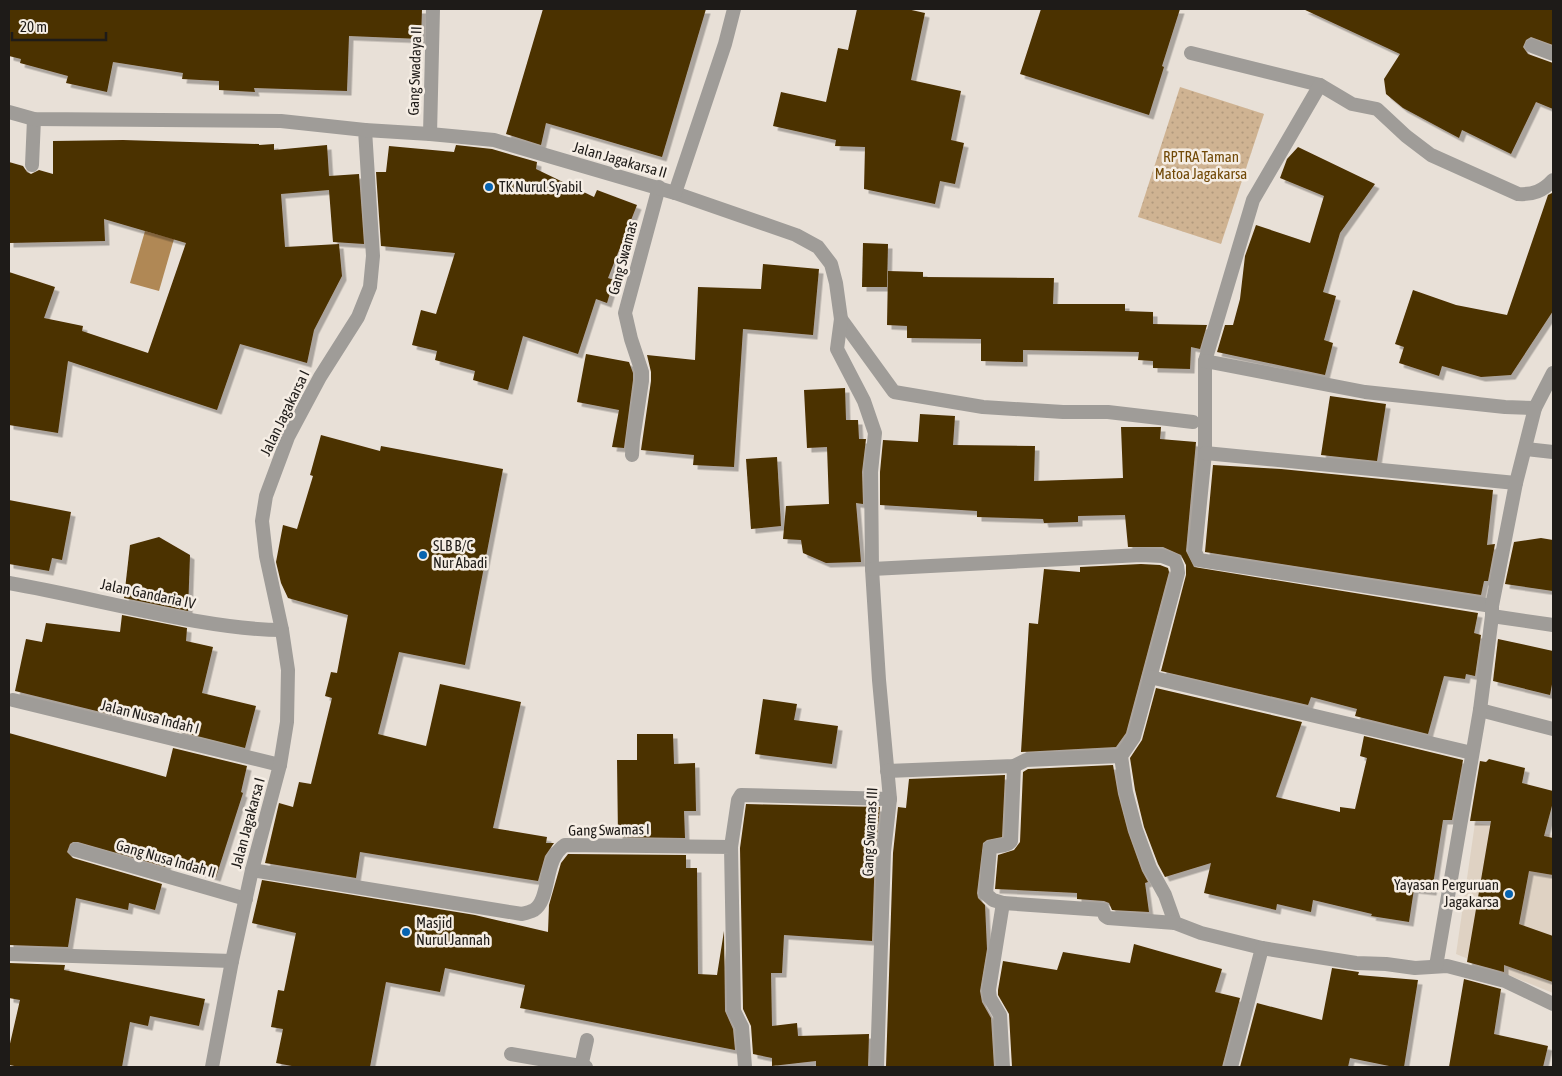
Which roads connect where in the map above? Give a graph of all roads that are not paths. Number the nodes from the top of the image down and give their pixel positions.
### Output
1 (433, 9) edge
2 (734, 9) edge
3 (1532, 46) dead end
4 (1191, 53) dead end
5 (1553, 54) edge
6 (1320, 85) junction
7 (9, 112) edge
8 (34, 119) junction
9 (365, 130) junction
10 (430, 134) junction
11 (32, 165) dead end
12 (1553, 180) edge
13 (659, 187) junction
14 (675, 193) junction
15 (841, 319) junction
16 (1205, 361) junction
17 (1553, 373) edge
18 (1535, 408) junction
19 (1193, 422) dead end
20 (1526, 449) junction
21 (1553, 452) edge
22 (1205, 453) junction
23 (632, 455) dead end
24 (1516, 483) junction
25 (872, 569) junction
26 (9, 583) edge
27 (1492, 611) junction
28 (1553, 624) edge
29 (282, 630) junction
30 (1150, 678) junction
31 (13, 700) dead end
32 (1480, 710) junction
33 (1553, 729) edge
34 (1472, 753) junction
35 (1121, 756) junction
36 (280, 765) junction
37 (1014, 766) junction
38 (888, 771) junction
39 (890, 799) junction
40 (731, 847) junction
41 (76, 850) dead end
42 (252, 870) junction
43 (246, 899) junction
44 (1003, 903) junction
45 (1175, 923) junction
46 (1262, 948) junction
47 (9, 954) edge
48 (232, 961) junction
49 (1436, 966) junction
50 (1553, 1004) edge
51 (587, 1040) dead end
52 (510, 1054) dead end
53 (542, 1064) edge
54 (212, 1067) edge
55 (581, 1067) edge
56 (586, 1067) edge
57 (744, 1067) edge
58 (877, 1067) edge
59 (1003, 1067) edge
60 (1231, 1067) edge

1 - 10 street, Gang Swadaya II
2 - 14 street, Jalan Jagakarsa II
3 - 5 street
4 - 6 street
6 - 12 street
6 - 16 street
7 - 8 street
8 - 9 street
8 - 11 street
9 - 10 street, Jalan Jagakarsa II
9 - 29 street, Jalan Jagakarsa I
10 - 13 street, Jalan Jagakarsa II
13 - 14 street, Jalan Jagakarsa II
13 - 23 street, Gang Swamas
14 - 15 street
15 - 19 street
15 - 25 street, Gang Swamas III
16 - 18 street
16 - 22 street
17 - 18 street
18 - 20 street
20 - 21 street
20 - 24 street
22 - 24 street
22 - 27 street
24 - 27 street
25 - 30 street
25 - 38 street, Gang Swamas III
26 - 29 street, Jalan Gandaria IV
27 - 28 street
27 - 32 street
29 - 36 street, Jalan Jagakarsa I
30 - 34 street
30 - 35 street
31 - 36 street, Jalan Nusa Indah I
32 - 33 street
32 - 34 street
34 - 49 street
35 - 37 street
35 - 45 street
36 - 42 street, Jalan Jagakarsa I
37 - 38 street
37 - 44 street
38 - 39 street, Gang Swamas III
39 - 40 street
39 - 58 street, Gang Swamas III
40 - 42 street, Gang Swamas I
40 - 57 street
41 - 43 street, Gang Nusa Indah II
42 - 43 street, Jalan Jagakarsa I
43 - 48 street, Jalan Jagakarsa I
44 - 45 street
44 - 59 street
45 - 46 street
46 - 49 street
46 - 60 street
47 - 48 street
48 - 54 street, Jalan Jagakarsa I
49 - 50 street
51 - 55 street
52 - 53 street
53 - 55 street
55 - 56 street

